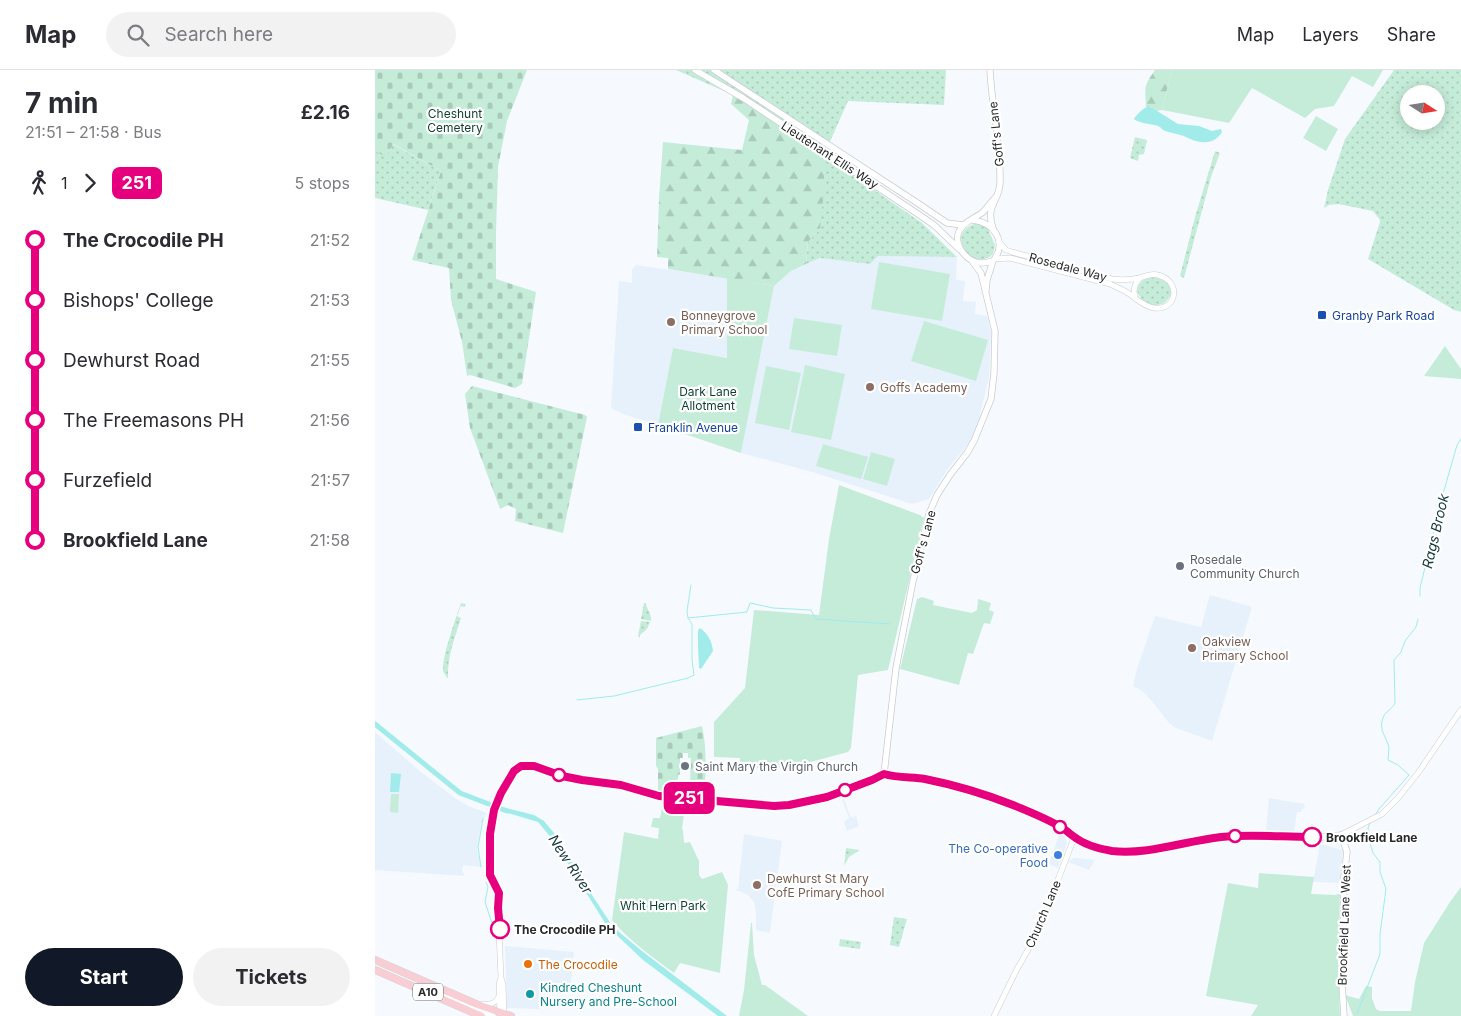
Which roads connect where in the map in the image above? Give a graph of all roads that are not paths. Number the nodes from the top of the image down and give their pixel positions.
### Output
1 (695, 70) edge
2 (714, 70) edge
3 (990, 70) edge
4 (996, 197) junction
5 (973, 220) junction
6 (963, 225) junction
7 (993, 228) junction
8 (999, 242) junction
9 (959, 249) junction
10 (994, 260) junction
11 (972, 261) junction
12 (1140, 278) junction
13 (985, 295) junction
14 (1136, 298) junction
15 (1461, 710) edge
16 (884, 774) junction
17 (1341, 835) junction
18 (1075, 838) junction
19 (375, 960) edge
20 (375, 970) edge
21 (501, 978) junction
22 (434, 987) junction
23 (499, 995) junction
24 (477, 1004) junction
25 (502, 1015) edge
26 (481, 1016) edge
27 (994, 1016) edge
28 (1344, 1016) edge

1 - 9 main road, Lieutenant Ellis Way
2 - 6 main road, Lieutenant Ellis Way
3 - 4 main road, Goff's Lane
4 - 5 main road
4 - 7 main road, Goff's Lane
5 - 6 main road
5 - 7 main road
6 - 9 main road
7 - 8 main road
8 - 10 main road
8 - 12 street, Rosedale Way
9 - 11 main road
10 - 11 main road
10 - 13 main road, Goff's Lane
10 - 14 street, Rosedale Way
11 - 13 main road, Goff's Lane
12 - 14 street
12 - 14 street, Rosedale Way
13 - 16 main road, Goff's Lane
15 - 17 street
16 - 18 main road
16 - 21 street
17 - 18 main road
17 - 28 main road, Brookfield Lane West
18 - 27 street, Church Lane
19 - 22 highway, A10
20 - 26 highway, A10
21 - 23 street
21 - 25 street
22 - 24 highway, A10
22 - 25 main road
23 - 24 street
23 - 25 street
24 - 25 highway, A10

